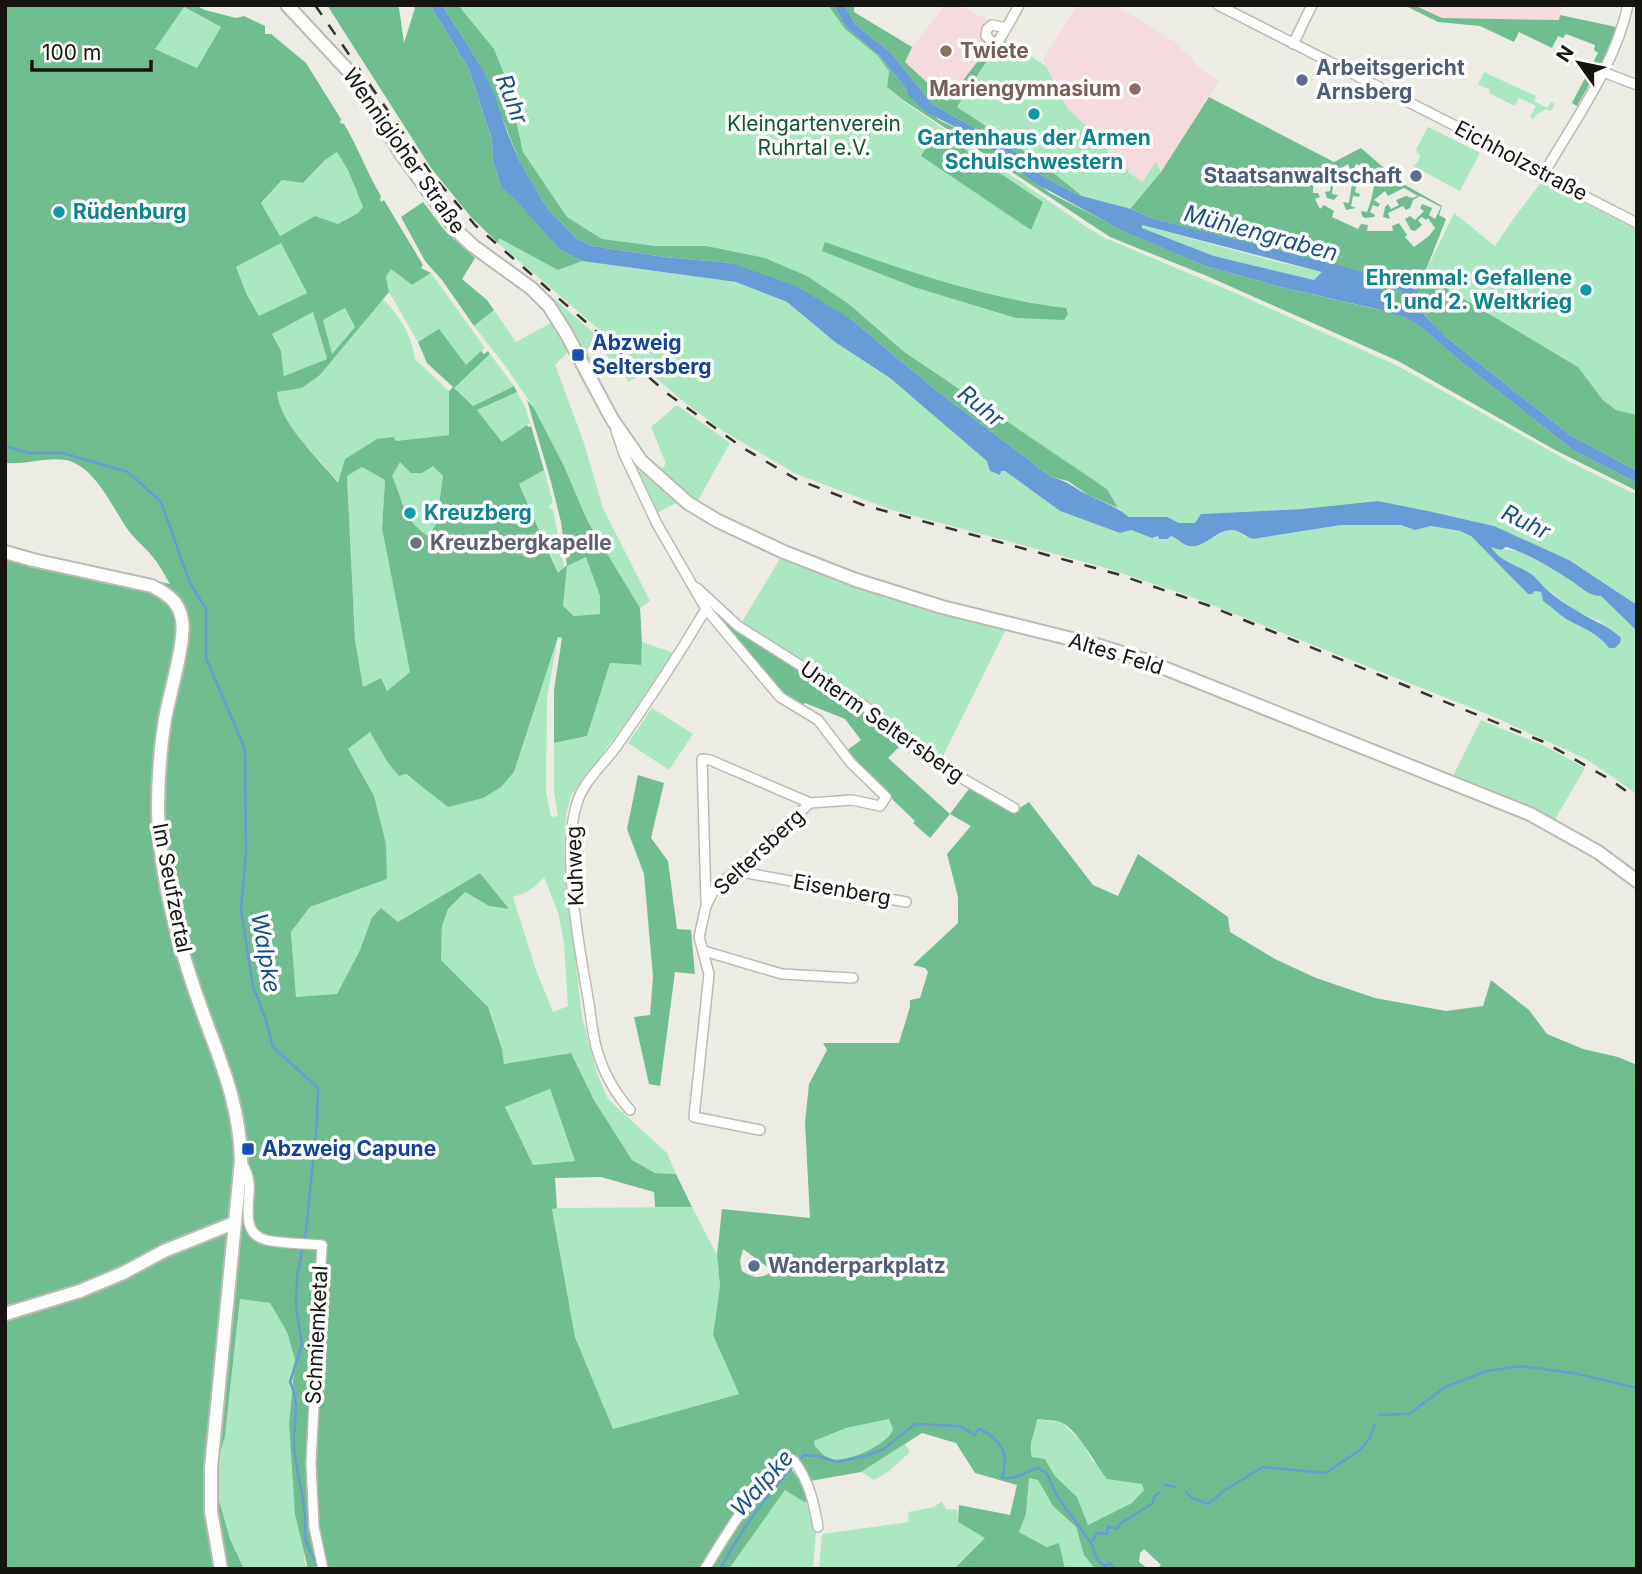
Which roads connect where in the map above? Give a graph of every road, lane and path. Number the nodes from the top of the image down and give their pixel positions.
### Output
1 (287, 5) edge
2 (1019, 5) edge
3 (1218, 5) edge
4 (1312, 5) edge
5 (1630, 5) edge
6 (1637, 8) edge
7 (1006, 29) dead end
8 (1293, 44) junction
9 (1603, 72) junction
10 (1637, 85) edge
11 (1543, 174) junction
12 (1637, 223) edge
13 (612, 419) joint
14 (636, 464) junction
15 (5, 552) edge
16 (688, 579) junction
17 (706, 609) junction
18 (810, 803) junction
19 (1014, 808) dead end
20 (736, 871) junction
21 (1637, 881) edge
22 (906, 902) dead end
23 (706, 906) junction
24 (704, 951) junction
25 (853, 978) dead end
26 (630, 1110) dead end
27 (760, 1130) dead end
28 (241, 1161) junction
29 (234, 1223) junction
30 (5, 1314) edge
31 (818, 1527) dead end
32 (221, 1569) edge
33 (323, 1569) edge
34 (705, 1569) edge

1 - 13 main road, Wennigloher Straße
2 - 7 street
3 - 8 street, Eichholzstraße
4 - 8 street
5 - 6 street
5 - 9 street
8 - 11 street, Eichholzstraße
9 - 10 street
9 - 11 street
11 - 12 street, Eichholzstraße
13 - 14 main road, Altes Feld
14 - 16 street
14 - 21 main road, Altes Feld
15 - 28 main road, Im Seufzertal
16 - 17 street
16 - 19 street, Unterm Seltersberg
17 - 18 street, Seltersberg
17 - 26 street, Kuhweg
18 - 20 street, Seltersberg
18 - 23 street
20 - 22 street, Eisenberg
20 - 23 street, Seltersberg
23 - 24 street, Seltersberg
24 - 25 street
24 - 27 street, Seltersberg
28 - 29 main road, Im Seufzertal
28 - 33 street, Schmiemketal
29 - 30 main road
29 - 32 main road, Im Seufzertal
31 - 34 street

